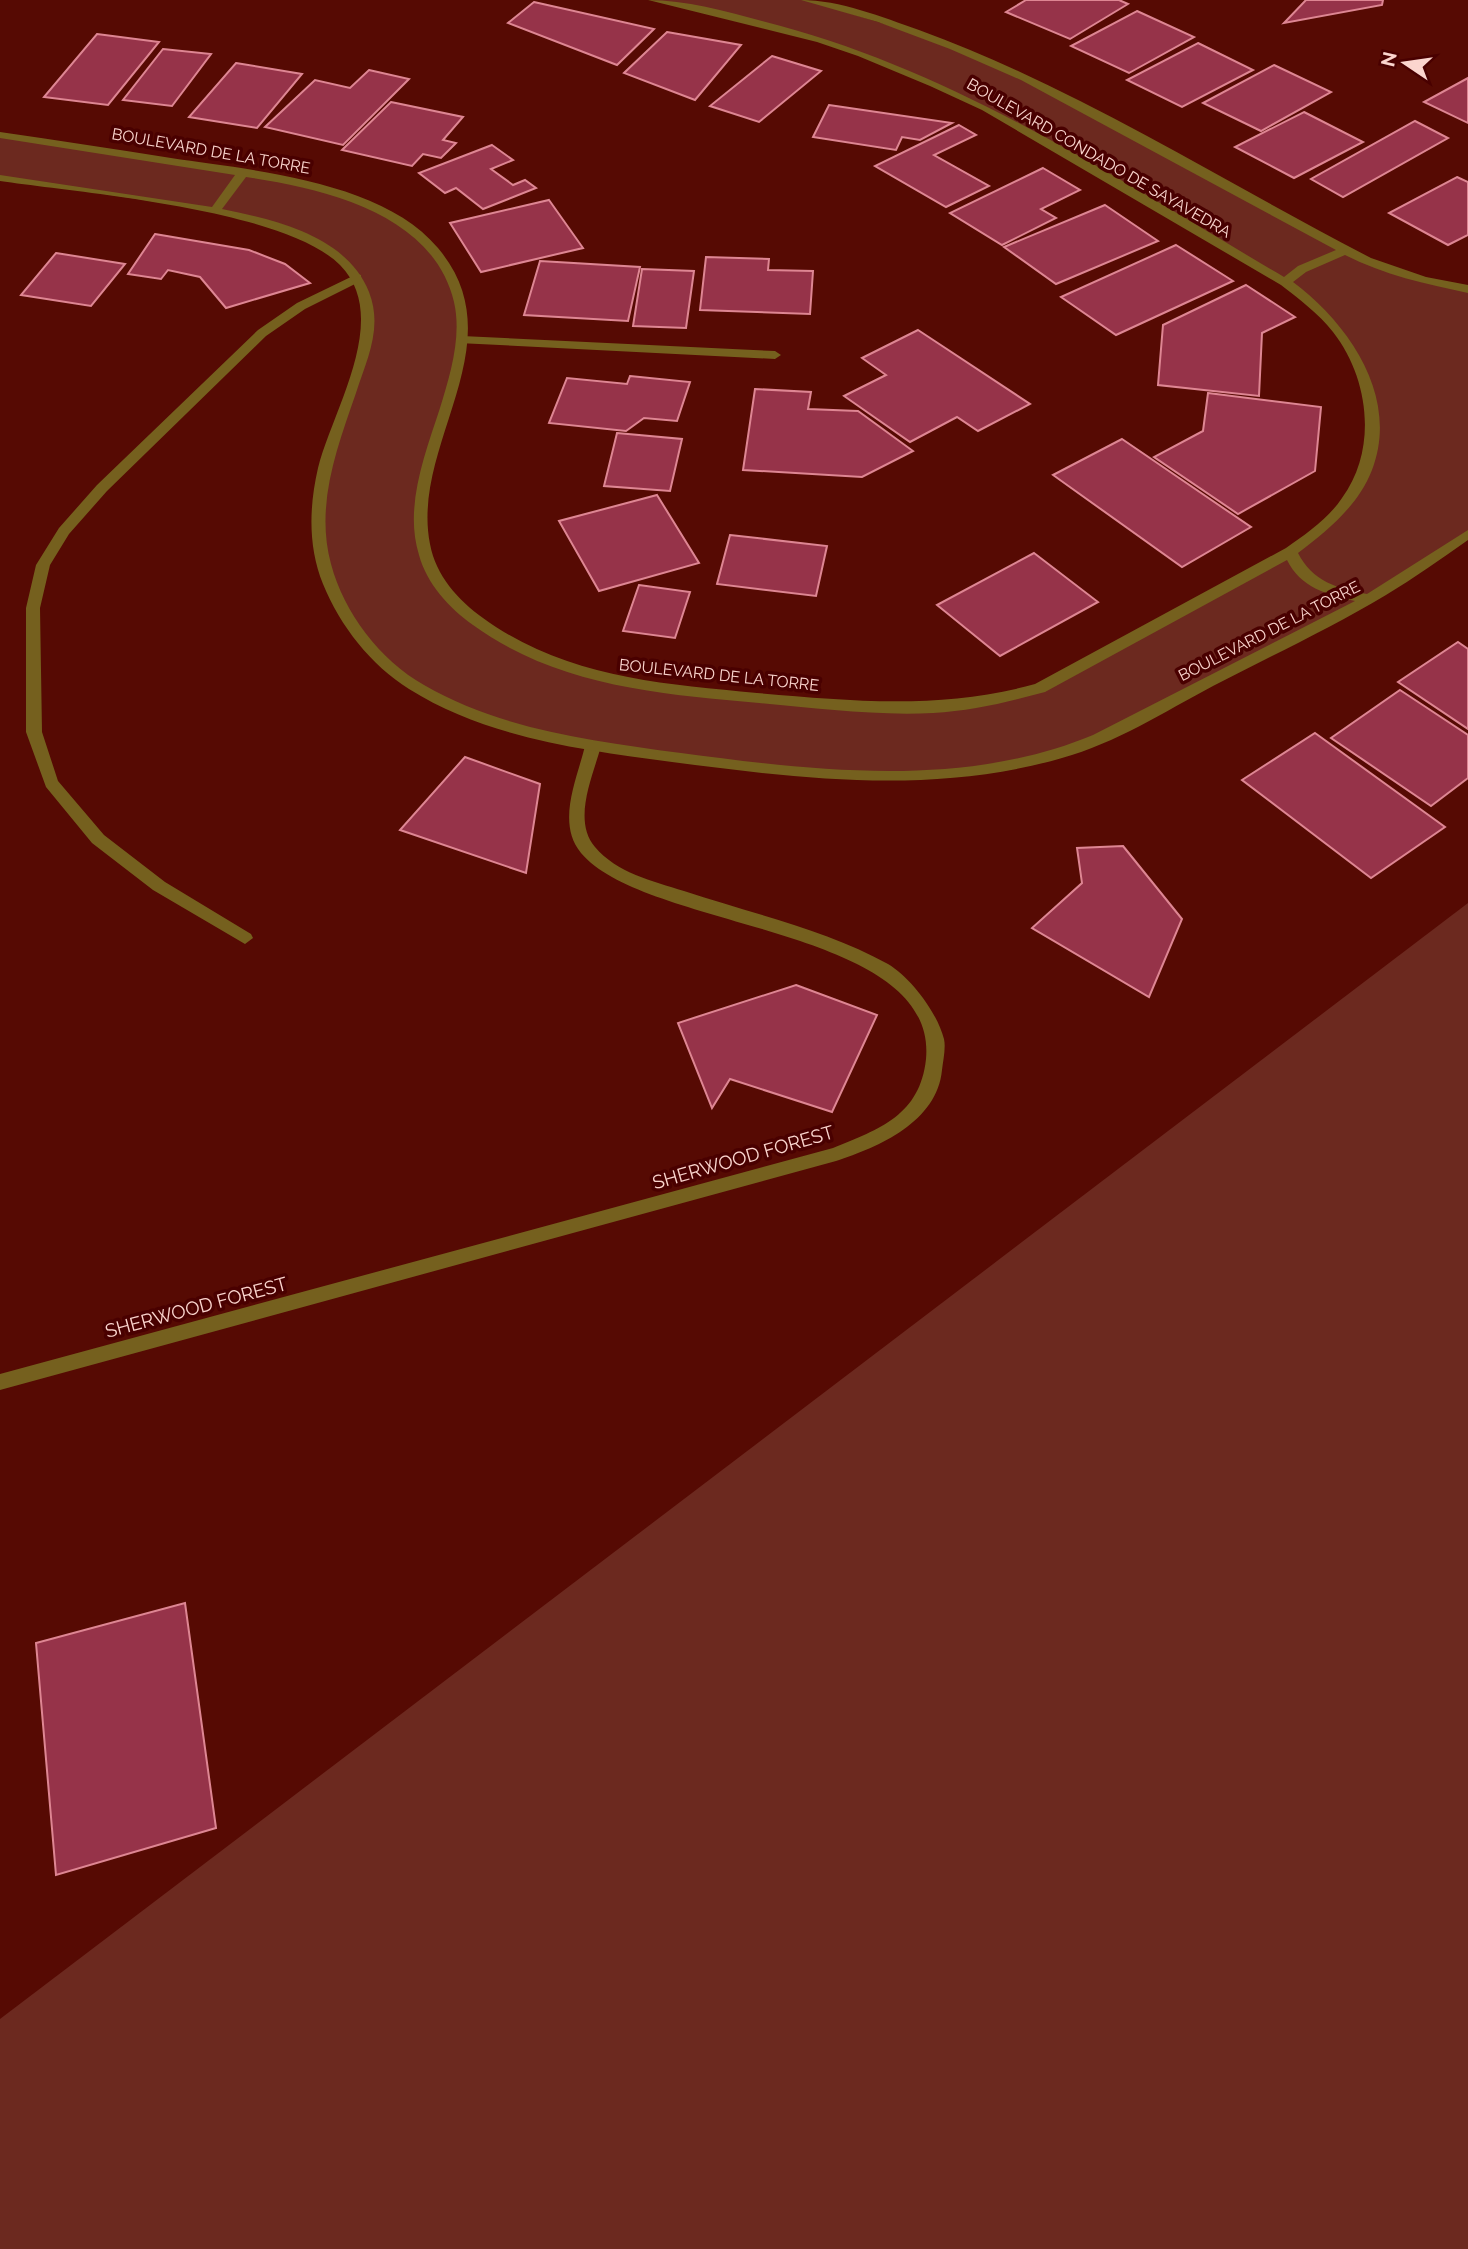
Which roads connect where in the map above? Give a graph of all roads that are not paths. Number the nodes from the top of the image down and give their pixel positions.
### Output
1 (653, 0) edge
2 (806, 0) edge
3 (0, 135) edge
4 (243, 172) junction
5 (0, 178) edge
6 (215, 211) junction
7 (1346, 250) junction
8 (357, 278) junction
9 (1285, 282) junction
10 (1468, 289) edge
11 (462, 340) junction
12 (775, 355) dead end
13 (1468, 534) edge
14 (1291, 553) junction
15 (1371, 598) junction
16 (593, 746) junction
17 (245, 938) dead end
18 (0, 1382) edge

1 - 9 street, BOULEVARD CONDADO DE SAYAVEDRA
2 - 7 street, BOULEVARD CONDADO DE SAYAVEDRA
3 - 4 street, BOULEVARD DE LA TORRE
4 - 6 street
4 - 11 street, BOULEVARD DE LA TORRE
5 - 6 street, BOULEVARD DE LA TORRE
6 - 8 street, BOULEVARD DE LA TORRE
7 - 9 street
7 - 10 street
8 - 16 street, BOULEVARD DE LA TORRE
8 - 17 street
9 - 14 street, BOULEVARD DE LA TORRE
11 - 12 street
11 - 14 street, BOULEVARD DE LA TORRE
13 - 15 street, BOULEVARD DE LA TORRE
14 - 15 street
15 - 16 street, BOULEVARD DE LA TORRE
16 - 18 street, SHERWOOD FOREST

